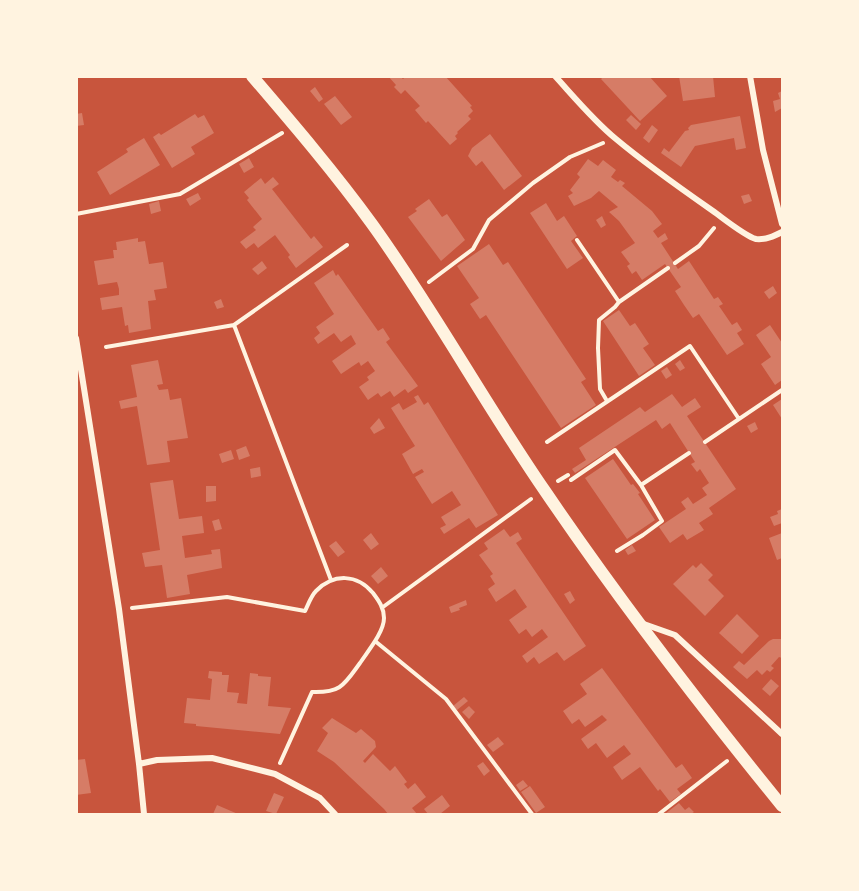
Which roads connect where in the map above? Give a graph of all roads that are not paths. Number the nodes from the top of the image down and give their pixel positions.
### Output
1 (252, 76) edge
2 (555, 76) edge
3 (750, 76) edge
4 (783, 224) edge
5 (783, 232) edge
6 (76, 338) edge
7 (638, 622) junction
8 (783, 734) edge
9 (140, 764) junction
10 (783, 806) edge
11 (144, 814) edge
12 (335, 814) edge

1 - 7 main road
2 - 5 street
3 - 4 street
6 - 9 street
7 - 8 street
7 - 10 main road
9 - 11 street
9 - 12 street

